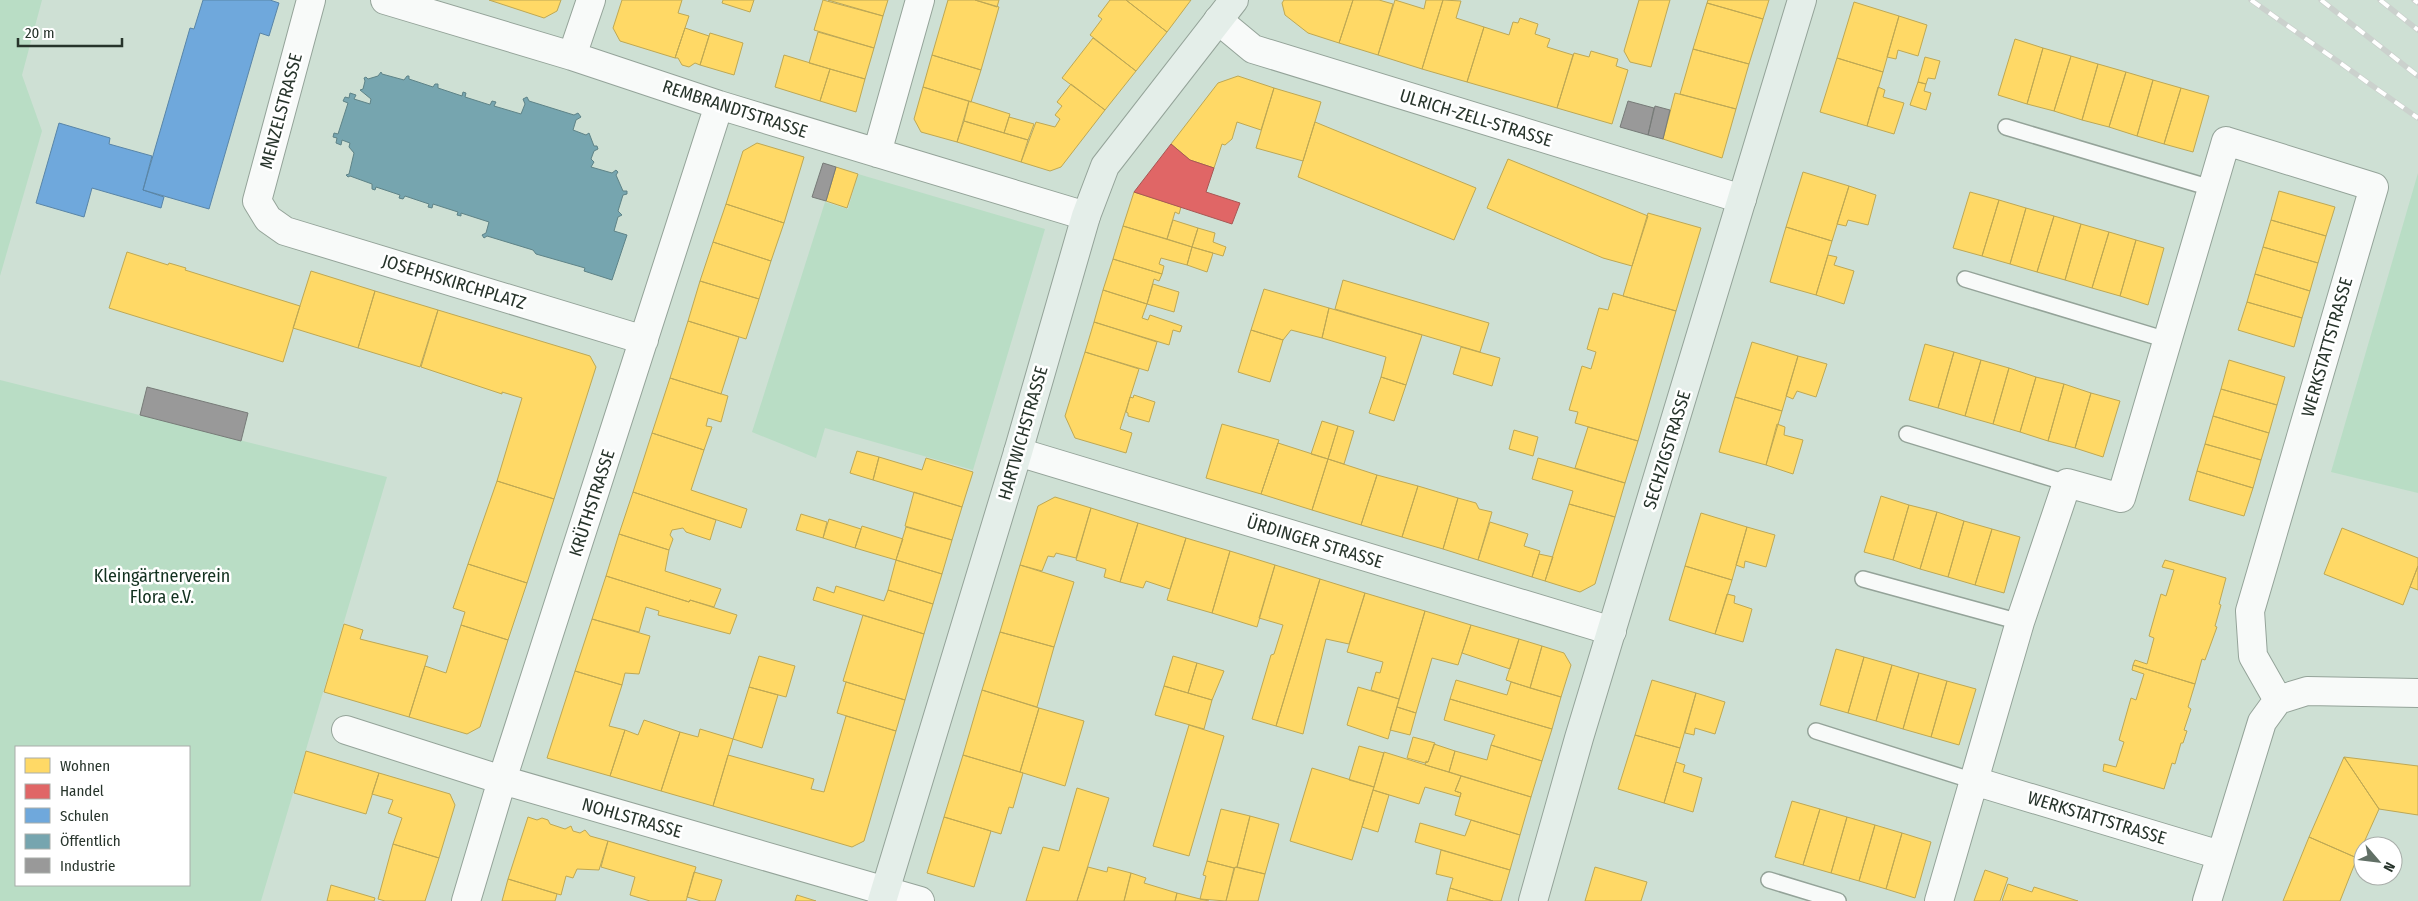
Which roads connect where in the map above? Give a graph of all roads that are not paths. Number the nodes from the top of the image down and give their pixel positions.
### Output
1 (311, 0) edge
2 (385, 0) edge
3 (591, 0) edge
4 (920, 0) edge
5 (1802, 0) edge
6 (1226, 10) edge
7 (572, 56) junction
8 (719, 105) junction
9 (2006, 127) dead end
10 (877, 153) junction
11 (2211, 188) junction
12 (1742, 199) junction
13 (1086, 216) junction
14 (268, 219) joint
15 (1965, 279) dead end
16 (644, 340) junction
17 (2167, 340) junction
18 (1907, 434) dead end
19 (1018, 452) junction
20 (2067, 482) junction
21 (1863, 579) dead end
22 (2020, 622) junction
23 (1612, 631) junction
24 (2418, 693) edge
25 (2278, 700) junction
26 (346, 730) dead end
27 (1816, 731) dead end
28 (502, 780) junction
29 (1974, 781) junction
30 (2220, 855) junction
31 (1769, 880) dead end
32 (883, 896) edge
33 (466, 901) edge
34 (920, 901) edge
35 (1532, 901) edge
36 (1838, 901) edge
37 (1939, 901) edge
38 (2207, 901) edge

1 - 14 street, MENZELSTRASSE
2 - 7 street, REMBRANDTSTRASSE
3 - 7 street
4 - 10 street
5 - 12 street, SECHZIGSTRASSE
6 - 12 street, ULRICH-ZELL-STRASSE
6 - 13 street, HARTWICHSTRASSE
7 - 8 street, REMBRANDTSTRASSE
8 - 10 street, REMBRANDTSTRASSE
8 - 16 street, KRÜTHSTRASSE
9 - 11 lane
10 - 13 street, REMBRANDTSTRASSE
11 - 17 street, WERKSTATTSTRASSE
11 - 25 street, WERKSTATTSTRASSE
12 - 23 street, SECHZIGSTRASSE
13 - 19 street, HARTWICHSTRASSE
14 - 16 street, JOSEPHSKIRCHPLATZ
15 - 17 lane
16 - 28 street, KRÜTHSTRASSE
17 - 20 street, WERKSTATTSTRASSE
18 - 20 lane, WERKSTATTSTRASSE
19 - 23 street, ÜRDINGER STRASSE
19 - 32 street, HARTWICHSTRASSE
20 - 22 street
21 - 22 lane
22 - 29 street
23 - 35 street, SECHZIGSTRASSE
24 - 25 street
25 - 30 street
26 - 28 street, NOHLSTRASSE
27 - 29 lane, WERKSTATTSTRASSE
28 - 32 street, NOHLSTRASSE
28 - 33 street, KRÜTHSTRASSE
29 - 30 street, WERKSTATTSTRASSE
29 - 37 street
30 - 38 street
31 - 36 lane
32 - 34 street, NOHLSTRASSE

